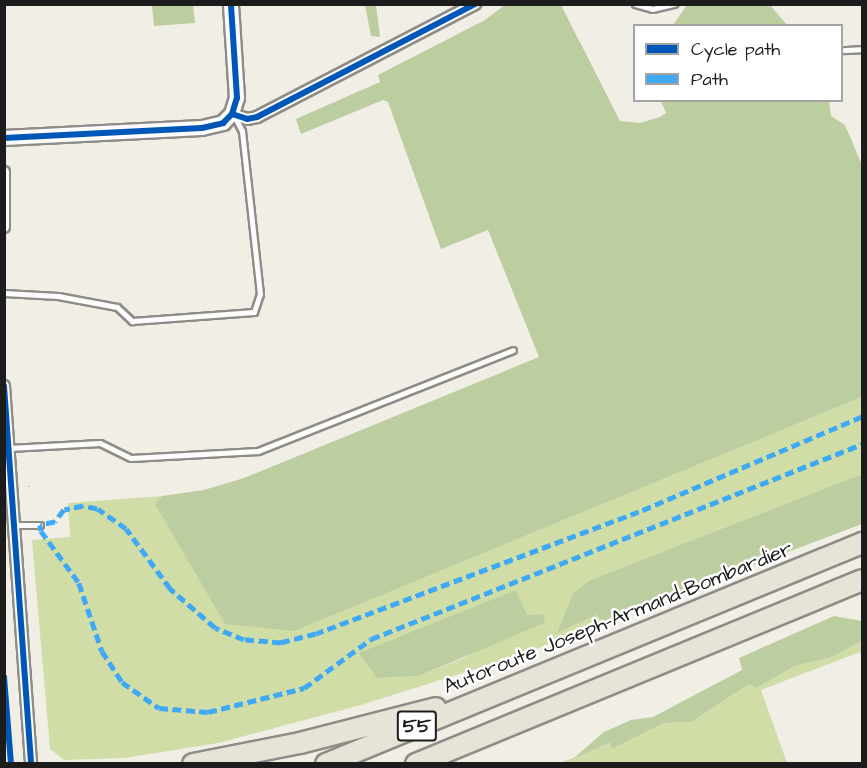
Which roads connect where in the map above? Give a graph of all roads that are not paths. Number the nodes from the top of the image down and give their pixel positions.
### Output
1 (231, 4) edge
2 (475, 4) edge
3 (635, 4) edge
4 (674, 4) edge
5 (862, 49) edge
6 (844, 50) dead end
7 (232, 114) junction
8 (4, 138) edge
9 (4, 172) edge
10 (4, 226) edge
11 (4, 293) edge
12 (513, 350) dead end
13 (4, 386) edge
14 (6, 422) edge
15 (9, 448) junction
16 (14, 525) junction
17 (40, 525) dead end
18 (862, 543) edge
19 (862, 580) edge
20 (508, 689) junction
21 (498, 730) junction
22 (31, 764) edge
23 (193, 764) edge
24 (326, 764) edge
25 (416, 764) edge
26 (443, 764) edge

1 - 7 street
2 - 7 street
3 - 4 lane
5 - 6 lane
7 - 8 street
7 - 11 lane
9 - 10 street
12 - 15 lane
13 - 14 street
14 - 15 street
15 - 16 street
16 - 17 lane
16 - 22 street
18 - 20 highway, Autoroute Joseph-Armand-Bombardier / 55
19 - 21 highway, 55
20 - 23 highway
20 - 24 highway, Autoroute Joseph-Armand-Bombardier / 55
21 - 25 highway, 55
21 - 26 highway

